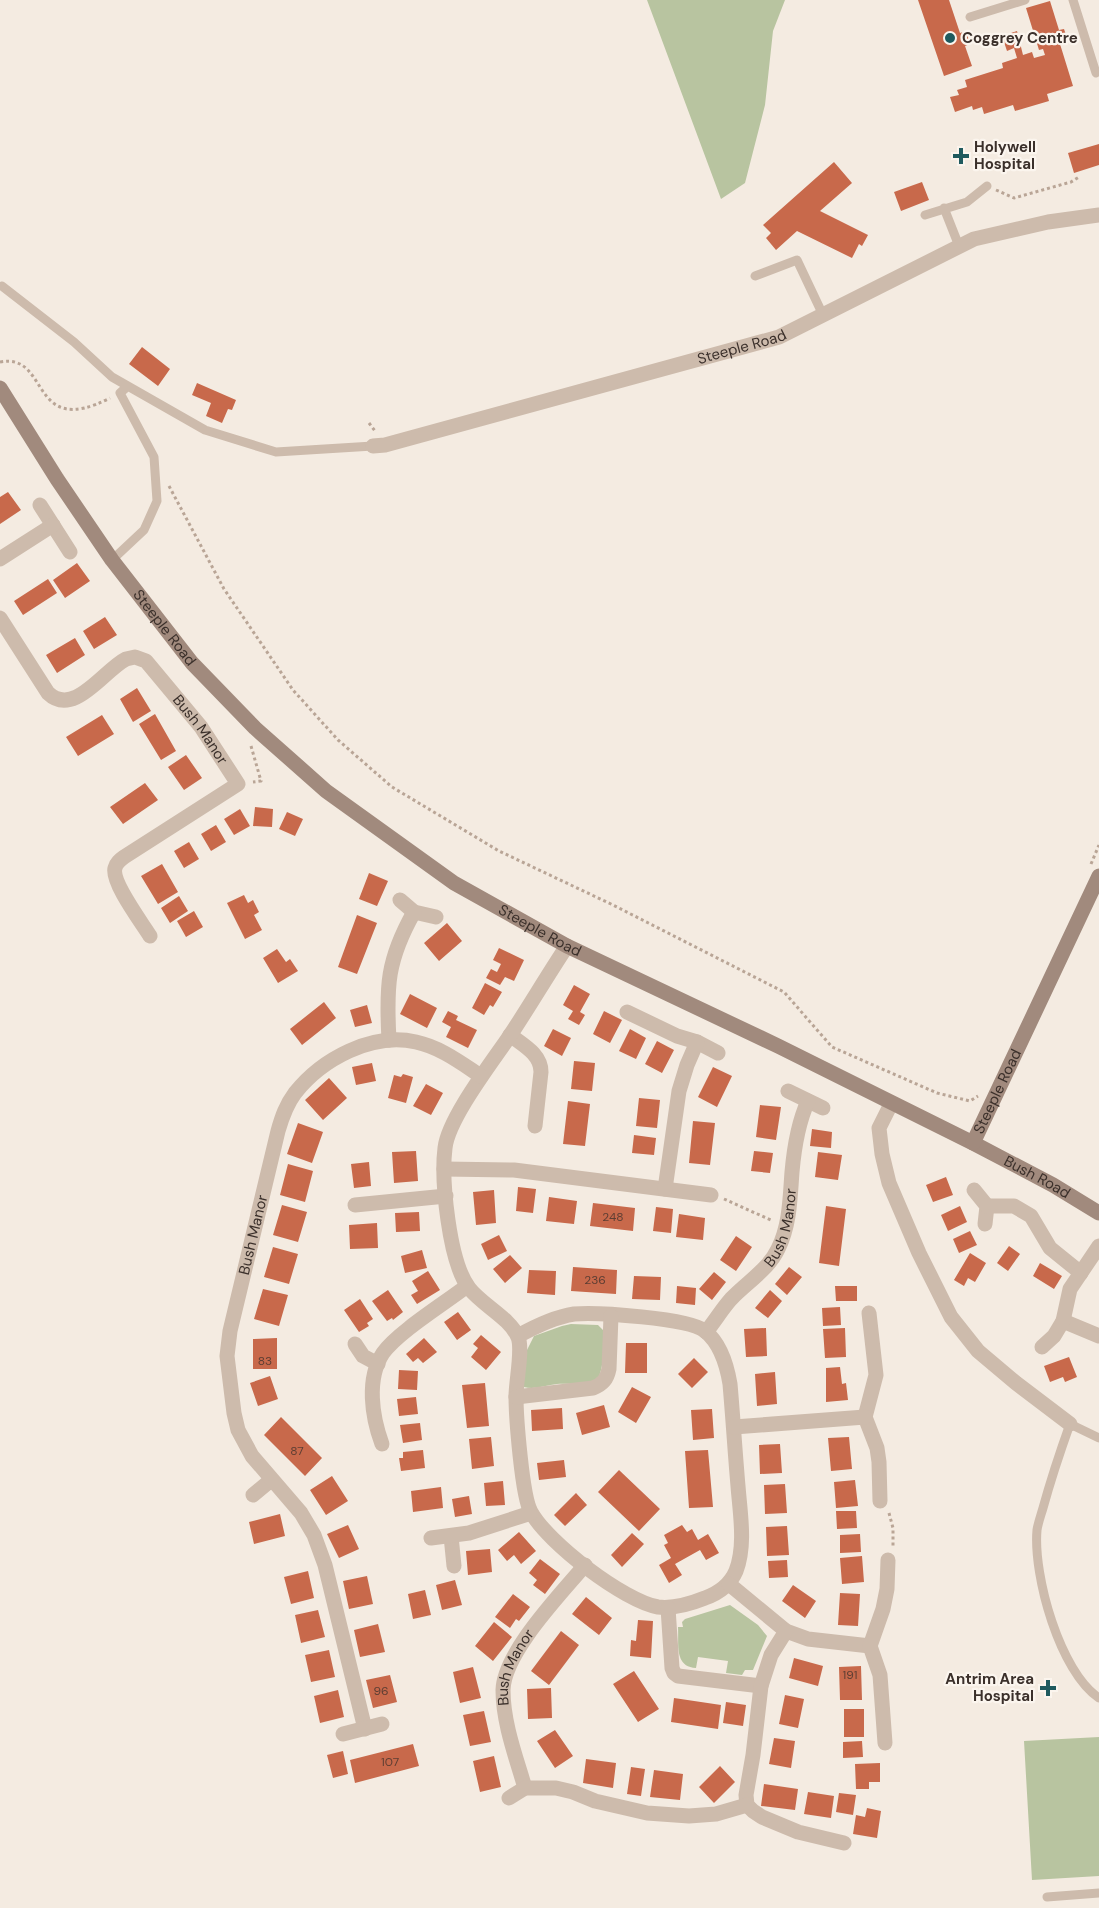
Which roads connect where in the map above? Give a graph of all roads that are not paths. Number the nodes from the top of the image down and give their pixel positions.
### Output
1 (1025, 0) edge
2 (1073, 0) edge
3 (970, 17) dead end
4 (1096, 73) dead end
5 (987, 186) road end
6 (944, 208) junction
7 (924, 215) dead end
8 (1099, 215) edge
9 (958, 246) junction
10 (755, 276) dead end
11 (2, 286) dead end
12 (823, 315) junction
13 (124, 389) junction
14 (1, 390) edge
15 (373, 446) joint
16 (40, 505) dead end
17 (53, 525) junction
18 (70, 552) dead end
19 (0, 559) edge
20 (112, 560) junction
21 (0, 618) edge
22 (1093, 873) edge
23 (400, 900) dead end
24 (414, 912) junction
25 (436, 917) dead end
26 (150, 936) dead end
27 (567, 946) junction
28 (627, 1012) dead end
29 (510, 1035) junction
30 (389, 1040) junction
31 (697, 1042) junction
32 (718, 1053) dead end
33 (482, 1076) junction
34 (788, 1091) dead end
35 (808, 1101) junction
36 (891, 1104) junction
37 (823, 1108) dead end
38 (535, 1126) dead end
39 (973, 1143) junction
40 (444, 1169) junction
41 (665, 1190) junction
42 (974, 1190) dead end
43 (711, 1195) road end
44 (446, 1196) junction
45 (355, 1204) dead end
46 (987, 1206) junction
47 (1099, 1214) edge
48 (985, 1224) dead end
49 (1099, 1246) edge
50 (1081, 1273) junction
51 (467, 1286) junction
52 (868, 1313) dead end
53 (611, 1316) junction
54 (1064, 1321) junction
55 (706, 1332) junction
56 (518, 1336) junction
57 (1099, 1336) edge
58 (355, 1344) dead end
59 (1042, 1347) dead end
60 (378, 1364) junction
61 (516, 1397) junction
62 (865, 1417) junction
63 (1070, 1424) junction
64 (734, 1427) junction
65 (1099, 1438) edge
66 (382, 1444) dead end
67 (271, 1480) junction
68 (253, 1495) dead end
69 (880, 1501) road end
70 (531, 1513) junction
71 (451, 1536) junction
72 (431, 1538) dead end
73 (888, 1560) road end
74 (585, 1565) junction
75 (454, 1566) dead end
76 (729, 1584) junction
77 (668, 1608) junction
78 (786, 1631) junction
79 (870, 1646) junction
80 (761, 1686) junction
81 (1099, 1698) edge
82 (382, 1724) dead end
83 (365, 1729) junction
84 (343, 1734) dead end
85 (885, 1743) dead end
86 (525, 1788) junction
87 (508, 1798) dead end
88 (747, 1805) junction
89 (844, 1843) dead end
90 (1099, 1893) edge
91 (1047, 1897) dead end

1 - 3 lane
2 - 4 lane
5 - 6 lane
6 - 7 lane
6 - 9 lane
8 - 9 street, Steeple Road
9 - 12 street, Steeple Road
10 - 12 lane
11 - 13 lane
12 - 15 street, Steeple Road
13 - 15 lane
13 - 20 lane
14 - 20 main road, Steeple Road
16 - 17 street
17 - 18 street
17 - 19 street
20 - 27 main road, Steeple Road
21 - 26 street, Bush Manor
22 - 39 main road, Steeple Road
23 - 24 street
24 - 25 street
24 - 30 street
27 - 29 street
27 - 36 main road, Steeple Road
28 - 31 street
29 - 33 street
29 - 38 street
30 - 33 street, Bush Manor
30 - 67 street, Bush Manor
31 - 32 street
31 - 41 street
33 - 40 street
34 - 35 street
35 - 37 street
35 - 55 street, Bush Manor
36 - 39 main road, Steeple Road
36 - 63 street
39 - 47 main road, Bush Road
40 - 41 street
40 - 44 street
41 - 43 street
42 - 46 street
44 - 45 street
44 - 51 street
46 - 48 street
46 - 50 street
49 - 50 street
50 - 54 street
51 - 56 street
51 - 60 street
52 - 62 street
53 - 55 street
53 - 56 street
53 - 61 street
54 - 57 street
54 - 59 street
55 - 64 street
56 - 61 street
58 - 60 street
60 - 66 street
61 - 70 street
62 - 64 street
62 - 69 street
63 - 65 lane
63 - 81 lane
64 - 76 street
67 - 68 street
67 - 83 street, Bush Manor
70 - 71 street
70 - 74 street
71 - 72 street
71 - 75 street
73 - 79 street
74 - 77 street
74 - 86 street, Bush Manor
76 - 77 street
76 - 78 street
77 - 80 street
78 - 79 street
78 - 80 street
79 - 85 street
80 - 88 street
82 - 83 street
83 - 84 street
86 - 87 street
86 - 88 street
88 - 89 street
90 - 91 lane

